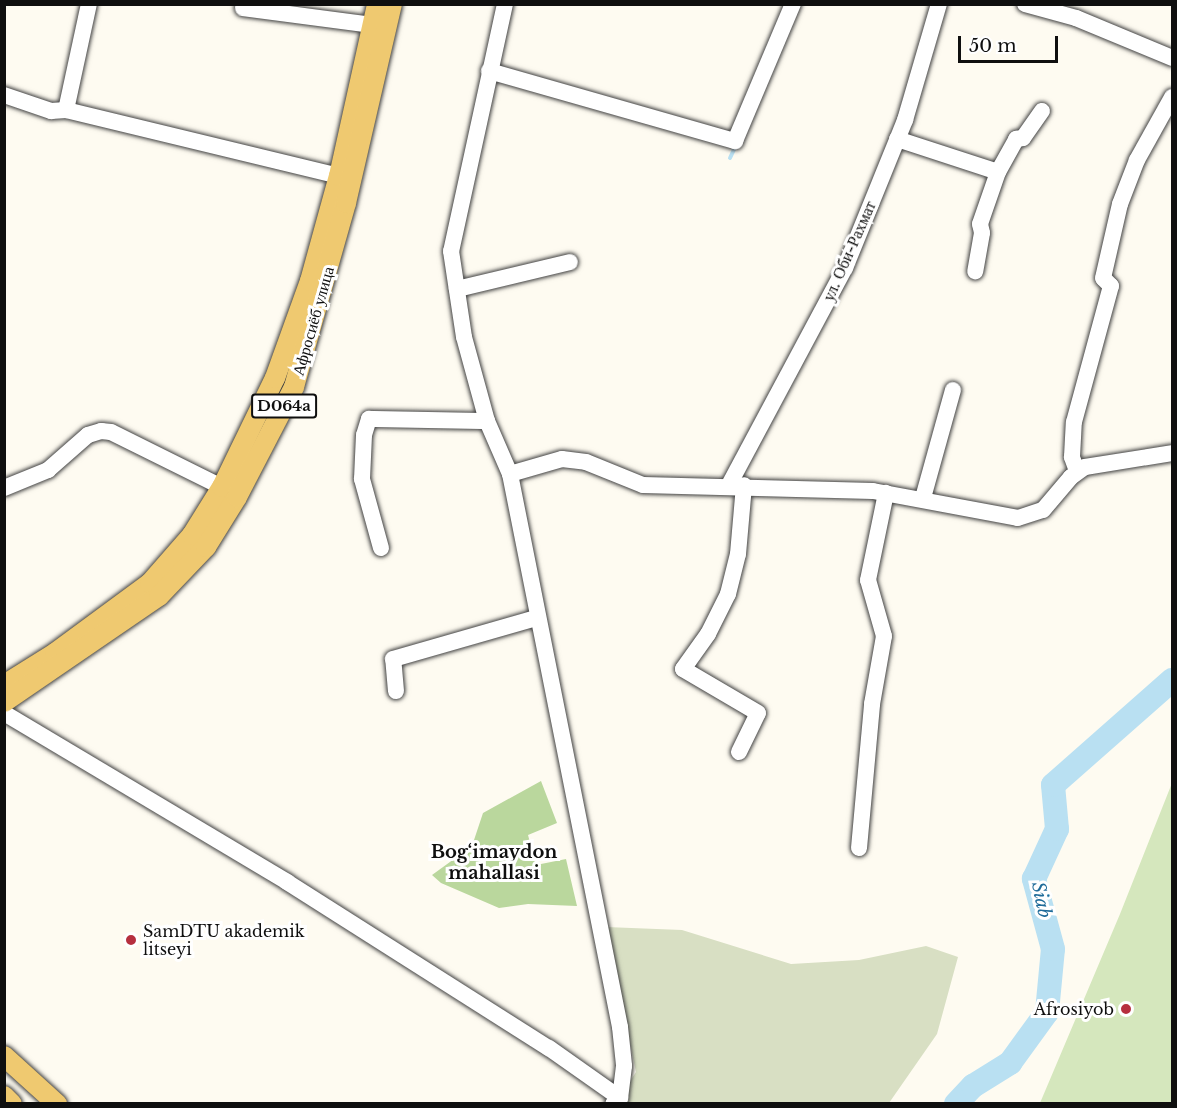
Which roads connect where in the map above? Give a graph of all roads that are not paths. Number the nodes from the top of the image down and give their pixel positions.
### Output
1 (89, 4) edge
2 (377, 4) edge
3 (392, 4) edge
4 (505, 4) edge
5 (793, 4) edge
6 (939, 4) edge
7 (1025, 4) edge
8 (243, 8) dead end
9 (372, 25) junction
10 (1173, 58) edge
11 (489, 71) junction
12 (4, 95) edge
13 (1173, 97) edge
14 (66, 110) junction
15 (1042, 111) dead end
16 (897, 139) junction
17 (998, 172) junction
18 (339, 176) junction
19 (570, 262) dead end
20 (975, 271) dead end
21 (457, 289) junction
22 (953, 390) dead end
23 (487, 421) junction
24 (1173, 453) edge
25 (1077, 471) junction
26 (510, 474) junction
27 (736, 485) junction
28 (222, 487) junction
29 (4, 488) edge
30 (886, 493) junction
31 (922, 498) junction
32 (381, 548) dead end
33 (536, 618) junction
34 (4, 685) edge
35 (396, 691) dead end
36 (4, 702) edge
37 (4, 713) edge
38 (739, 752) dead end
39 (858, 848) dead end
40 (4, 1056) edge
41 (4, 1096) edge
42 (616, 1101) edge
43 (12, 1104) edge
44 (57, 1104) edge

1 - 14 street
2 - 9 main road, Афросиёб улица / D064a
3 - 36 main road, Афросиёб улица / D064a
4 - 11 street
5 - 11 street
6 - 16 street, ул. Оби-Рахмат
7 - 10 street
8 - 9 street
9 - 18 main road, Афросиёб улица / D064a
11 - 21 street
12 - 14 street
13 - 25 street
14 - 18 street
15 - 17 street
16 - 17 street
16 - 27 street, ул. Оби-Рахмат
17 - 20 street
18 - 28 main road, Афросиёб улица / D064a
19 - 21 street
21 - 23 street
22 - 31 street
23 - 26 street
23 - 32 street
24 - 25 street
25 - 31 street
26 - 27 street
26 - 33 street
27 - 30 street
27 - 38 street
28 - 29 street
28 - 34 main road, Афросиёб улица / D064a
30 - 31 street
30 - 39 street
33 - 35 street
33 - 42 street
37 - 42 street
40 - 44 main road
41 - 43 main road

